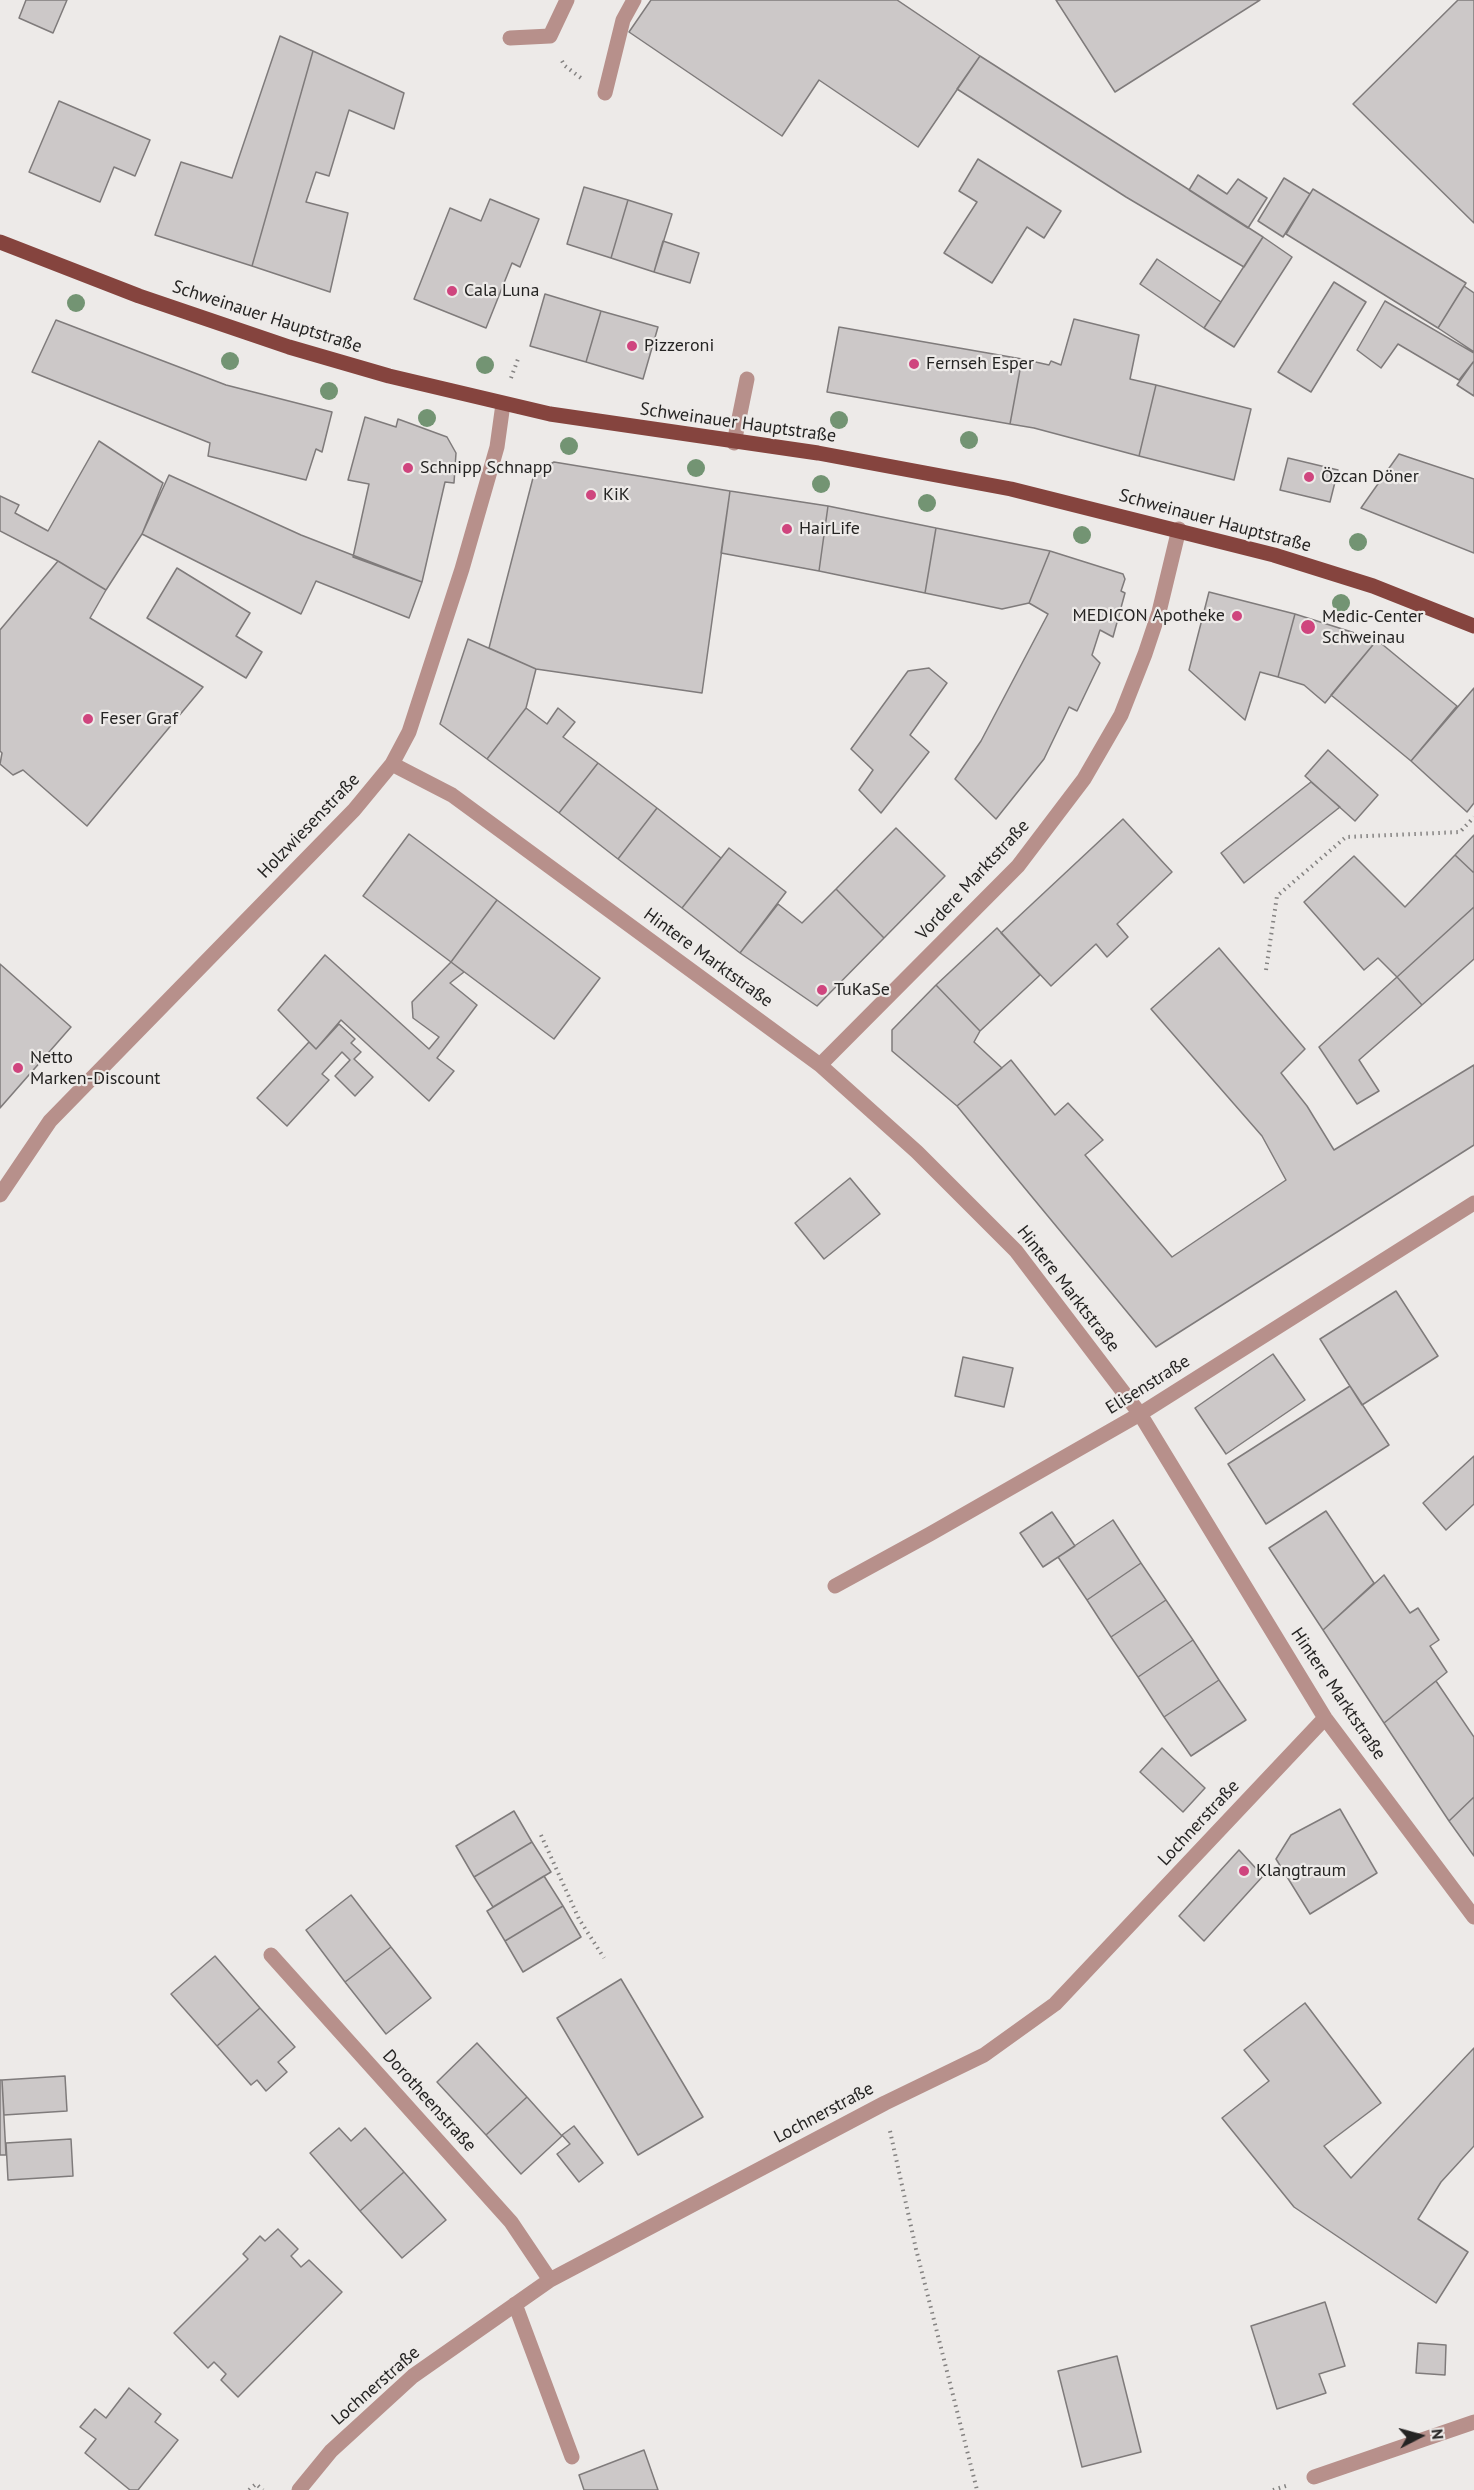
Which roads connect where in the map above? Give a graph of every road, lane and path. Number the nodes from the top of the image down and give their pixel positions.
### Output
1 (567, 0) edge
2 (634, 0) edge
3 (550, 36) junction
4 (510, 38) dead end
5 (584, 80) dead end
6 (605, 93) dead end
7 (0, 242) edge
8 (747, 379) dead end
9 (503, 404) junction
10 (734, 442) junction
11 (1179, 529) junction
12 (1474, 626) edge
13 (392, 764) junction
14 (1474, 817) edge
15 (1266, 970) dead end
16 (820, 1065) junction
17 (0, 1195) edge
18 (1474, 1203) edge
19 (1140, 1414) junction
20 (836, 1586) dead end
21 (1326, 1718) junction
22 (541, 1835) dead end
23 (1474, 1917) edge
24 (271, 1955) dead end
25 (604, 1958) dead end
26 (885, 2103) junction
27 (550, 2280) junction
28 (515, 2304) junction
29 (1474, 2422) edge
30 (572, 2457) dead end
31 (1314, 2478) dead end
32 (249, 2490) edge
33 (263, 2490) edge
34 (299, 2490) edge
35 (977, 2490) edge

1 - 3 street
2 - 6 street
3 - 4 street
3 - 5 path
7 - 9 main road, Schweinauer Hauptstraße
8 - 10 street
9 - 10 main road, Schweinauer Hauptstraße
9 - 13 street, Holzwiesenstraße
10 - 11 main road, Schweinauer Hauptstraße
11 - 12 main road, Schweinauer Hauptstraße
11 - 16 street, Vordere Marktstraße
13 - 16 street, Hintere Marktstraße
13 - 17 street, Holzwiesenstraße
14 - 15 path
16 - 19 street, Hintere Marktstraße
18 - 19 street, Elisenstraße
19 - 20 street, Elisenstraße
19 - 21 street, Hintere Marktstraße
21 - 23 street, Hintere Marktstraße
21 - 26 street, Lochnerstraße
22 - 25 path
24 - 27 street, Dorotheenstraße
26 - 27 street, Lochnerstraße
26 - 35 path
27 - 28 street, Lochnerstraße
28 - 30 street
28 - 34 street, Lochnerstraße
29 - 31 street
32 - 33 path

